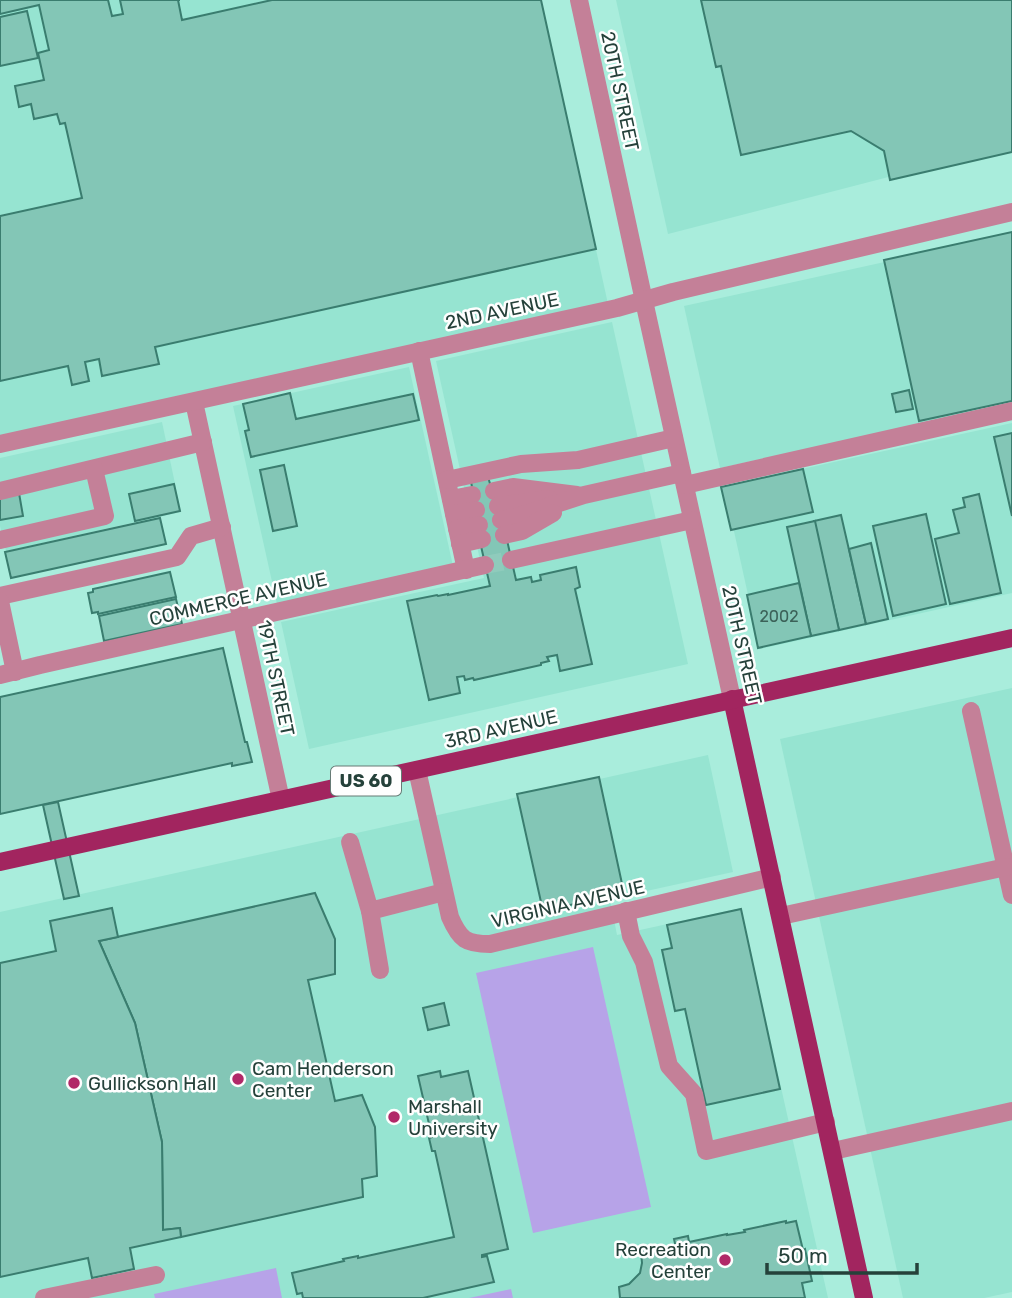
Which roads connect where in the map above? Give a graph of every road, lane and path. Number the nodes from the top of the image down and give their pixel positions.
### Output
1 (579, 0) edge
2 (1012, 212) edge
3 (644, 300) junction
4 (419, 351) junction
5 (194, 402) junction
6 (1012, 411) edge
7 (674, 438) junction
8 (203, 442) junction
9 (0, 444) edge
10 (94, 468) junction
11 (683, 479) junction
12 (447, 480) junction
13 (0, 491) edge
14 (584, 495) junction
15 (692, 520) junction
16 (456, 522) junction
17 (222, 527) junction
18 (0, 540) edge
19 (511, 560) tunnel mouth
20 (485, 565) tunnel mouth
21 (466, 570) junction
22 (0, 598) edge
23 (242, 620) junction
24 (1012, 638) edge
25 (7, 674) edge
26 (732, 699) junction
27 (971, 711) dead end
28 (417, 770) junction
29 (281, 800) junction
30 (350, 842) dead end
31 (0, 862) edge
32 (1006, 867) junction
33 (772, 877) junction
34 (444, 892) junction
35 (1012, 895) edge
36 (370, 911) junction
37 (626, 911) junction
38 (781, 916) junction
39 (380, 970) dead end
40 (1012, 1111) edge
41 (826, 1122) junction
42 (833, 1151) junction
43 (156, 1275) dead end
44 (44, 1298) edge
45 (864, 1298) edge

1 - 3 street, 20TH STREET
2 - 3 street, 2ND AVENUE
3 - 4 street, 2ND AVENUE
3 - 7 street, 20TH STREET
4 - 5 street, 2ND AVENUE
4 - 12 street
5 - 8 street, 19TH STREET
5 - 9 street, 2ND AVENUE
6 - 11 street
7 - 11 street, 20TH STREET
7 - 12 street
8 - 10 street
8 - 17 street, 19TH STREET
10 - 13 street
10 - 18 street
11 - 14 street
11 - 15 street, 20TH STREET
12 - 16 street
14 - 14 street
15 - 19 street
15 - 26 street, 20TH STREET
16 - 16 street
16 - 21 street
17 - 22 street
17 - 23 street, 19TH STREET
20 - 21 street, COMMERCE AVENUE
21 - 23 street, COMMERCE AVENUE
22 - 25 street
23 - 25 street, COMMERCE AVENUE
23 - 29 street, 19TH STREET
24 - 26 main road, 3RD AVENUE / US 60
26 - 28 main road, 3RD AVENUE / US 60
26 - 33 main road, 20TH STREET
27 - 32 street
28 - 29 main road, 3RD AVENUE / US 60
28 - 34 street, VIRGINIA AVENUE
29 - 31 main road, 3RD AVENUE / US 60
30 - 36 street
32 - 35 street
32 - 38 street
33 - 37 street, VIRGINIA AVENUE
33 - 38 main road, 20TH STREET
34 - 36 street
34 - 37 street, VIRGINIA AVENUE
36 - 39 street
37 - 41 street
38 - 41 main road, 20TH STREET
40 - 42 street
41 - 42 main road, 20TH STREET
42 - 45 main road, 20TH STREET
43 - 44 street

